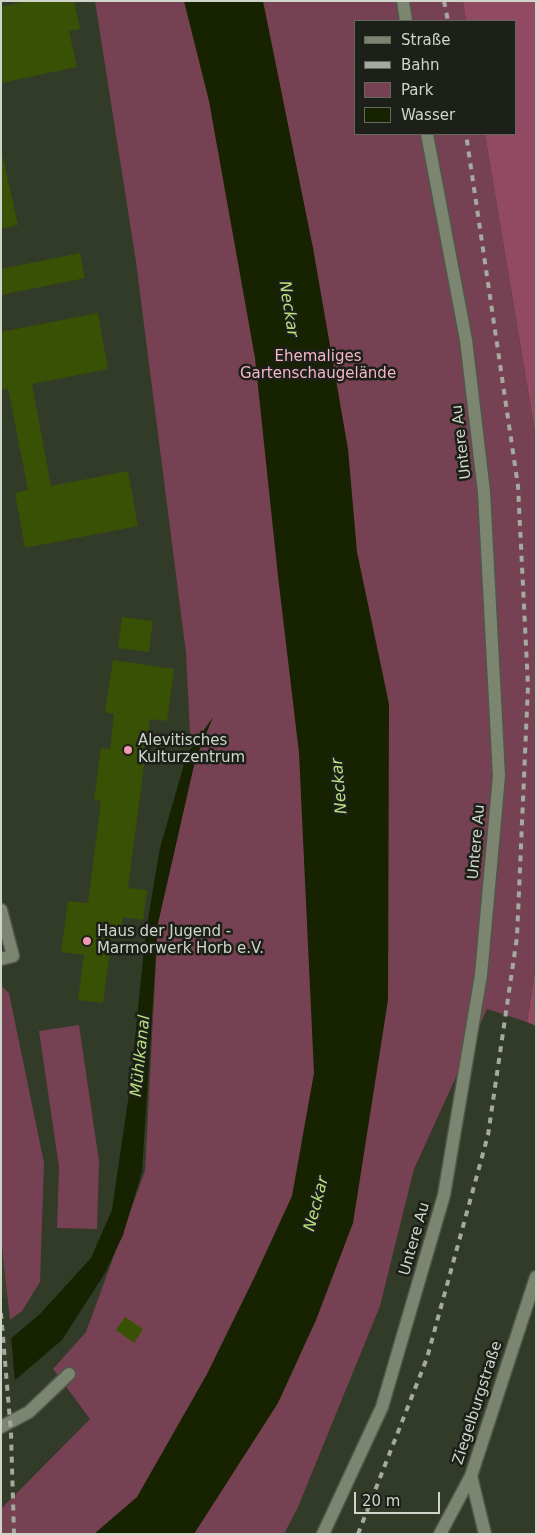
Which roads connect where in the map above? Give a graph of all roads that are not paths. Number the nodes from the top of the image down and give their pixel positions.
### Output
1 (403, 1) edge
2 (406, 20) edge
3 (427, 135) edge
4 (1, 910) edge
5 (7, 957) edge
6 (536, 1277) edge
7 (69, 1374) dead end
8 (1, 1427) edge
9 (471, 1476) junction
10 (323, 1534) edge
11 (440, 1534) edge
12 (485, 1534) edge

1 - 2 street
3 - 10 street, Untere Au
4 - 5 street
6 - 9 street, Ziegelburgstraße
7 - 8 street
9 - 11 street, Ziegelburgstraße
9 - 12 street

